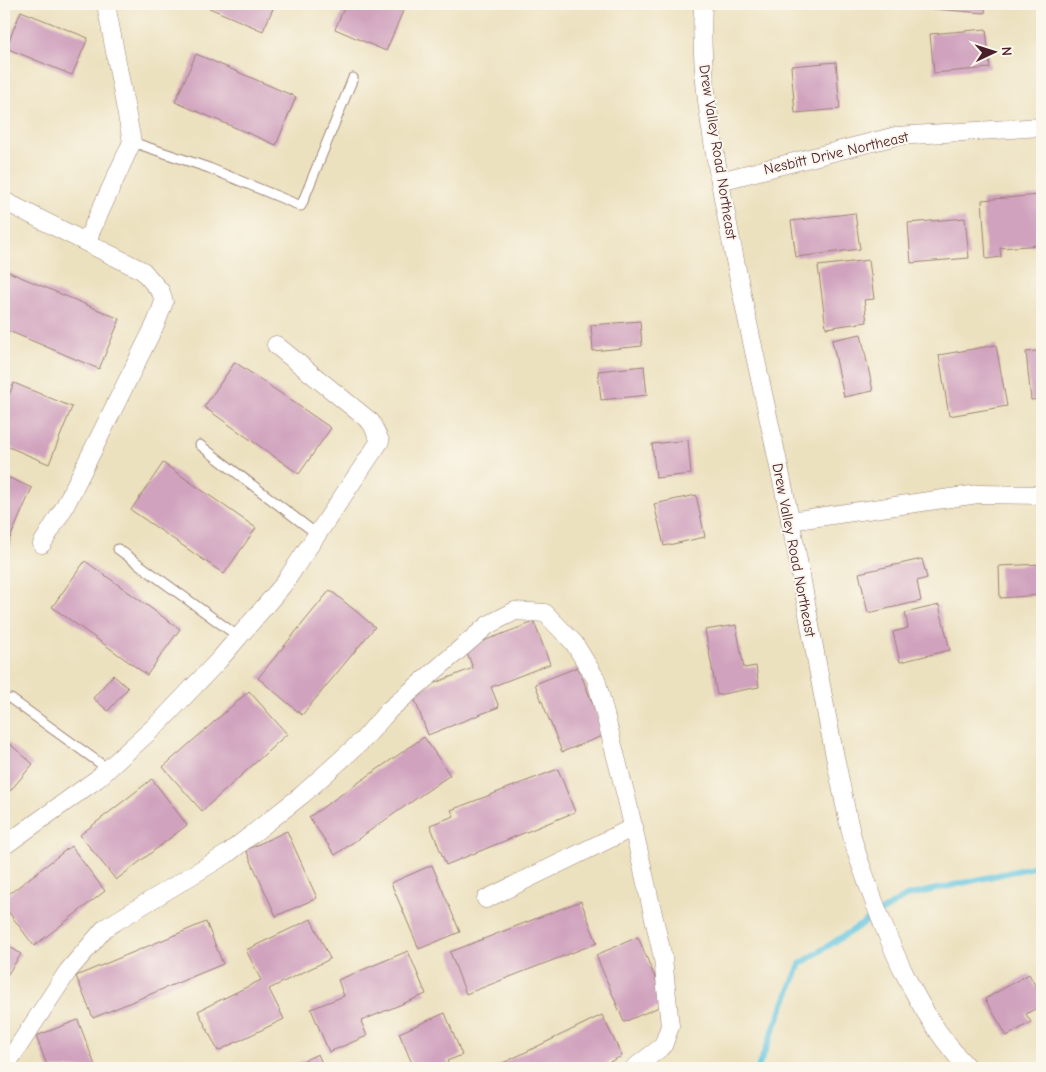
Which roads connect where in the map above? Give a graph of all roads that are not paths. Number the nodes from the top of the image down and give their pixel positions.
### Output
1 (106, 4) edge
2 (704, 4) edge
3 (353, 78) dead end
4 (1042, 127) edge
5 (132, 142) junction
6 (720, 181) junction
7 (4, 201) edge
8 (86, 242) junction
9 (276, 345) dead end
10 (200, 445) dead end
11 (1042, 495) edge
12 (790, 520) junction
13 (318, 535) junction
14 (42, 544) dead end
15 (118, 549) dead end
16 (239, 637) junction
17 (11, 699) dead end
18 (108, 769) junction
19 (634, 827) junction
20 (4, 846) edge
21 (486, 900) dead end
22 (4, 1068) edge
23 (634, 1068) edge
24 (968, 1068) edge

1 - 5 street
2 - 6 street, Drew Valley Road Northeast
3 - 5 lane
4 - 6 street, Nesbitt Drive Northeast
5 - 8 street
6 - 12 street, Drew Valley Road Northeast
7 - 8 street
8 - 14 street
9 - 13 street
10 - 13 lane
11 - 12 street
12 - 24 street, Drew Valley Road Northeast
13 - 16 street
15 - 16 lane
16 - 18 street
17 - 18 lane
18 - 20 street
19 - 21 street
19 - 22 street
19 - 23 street

